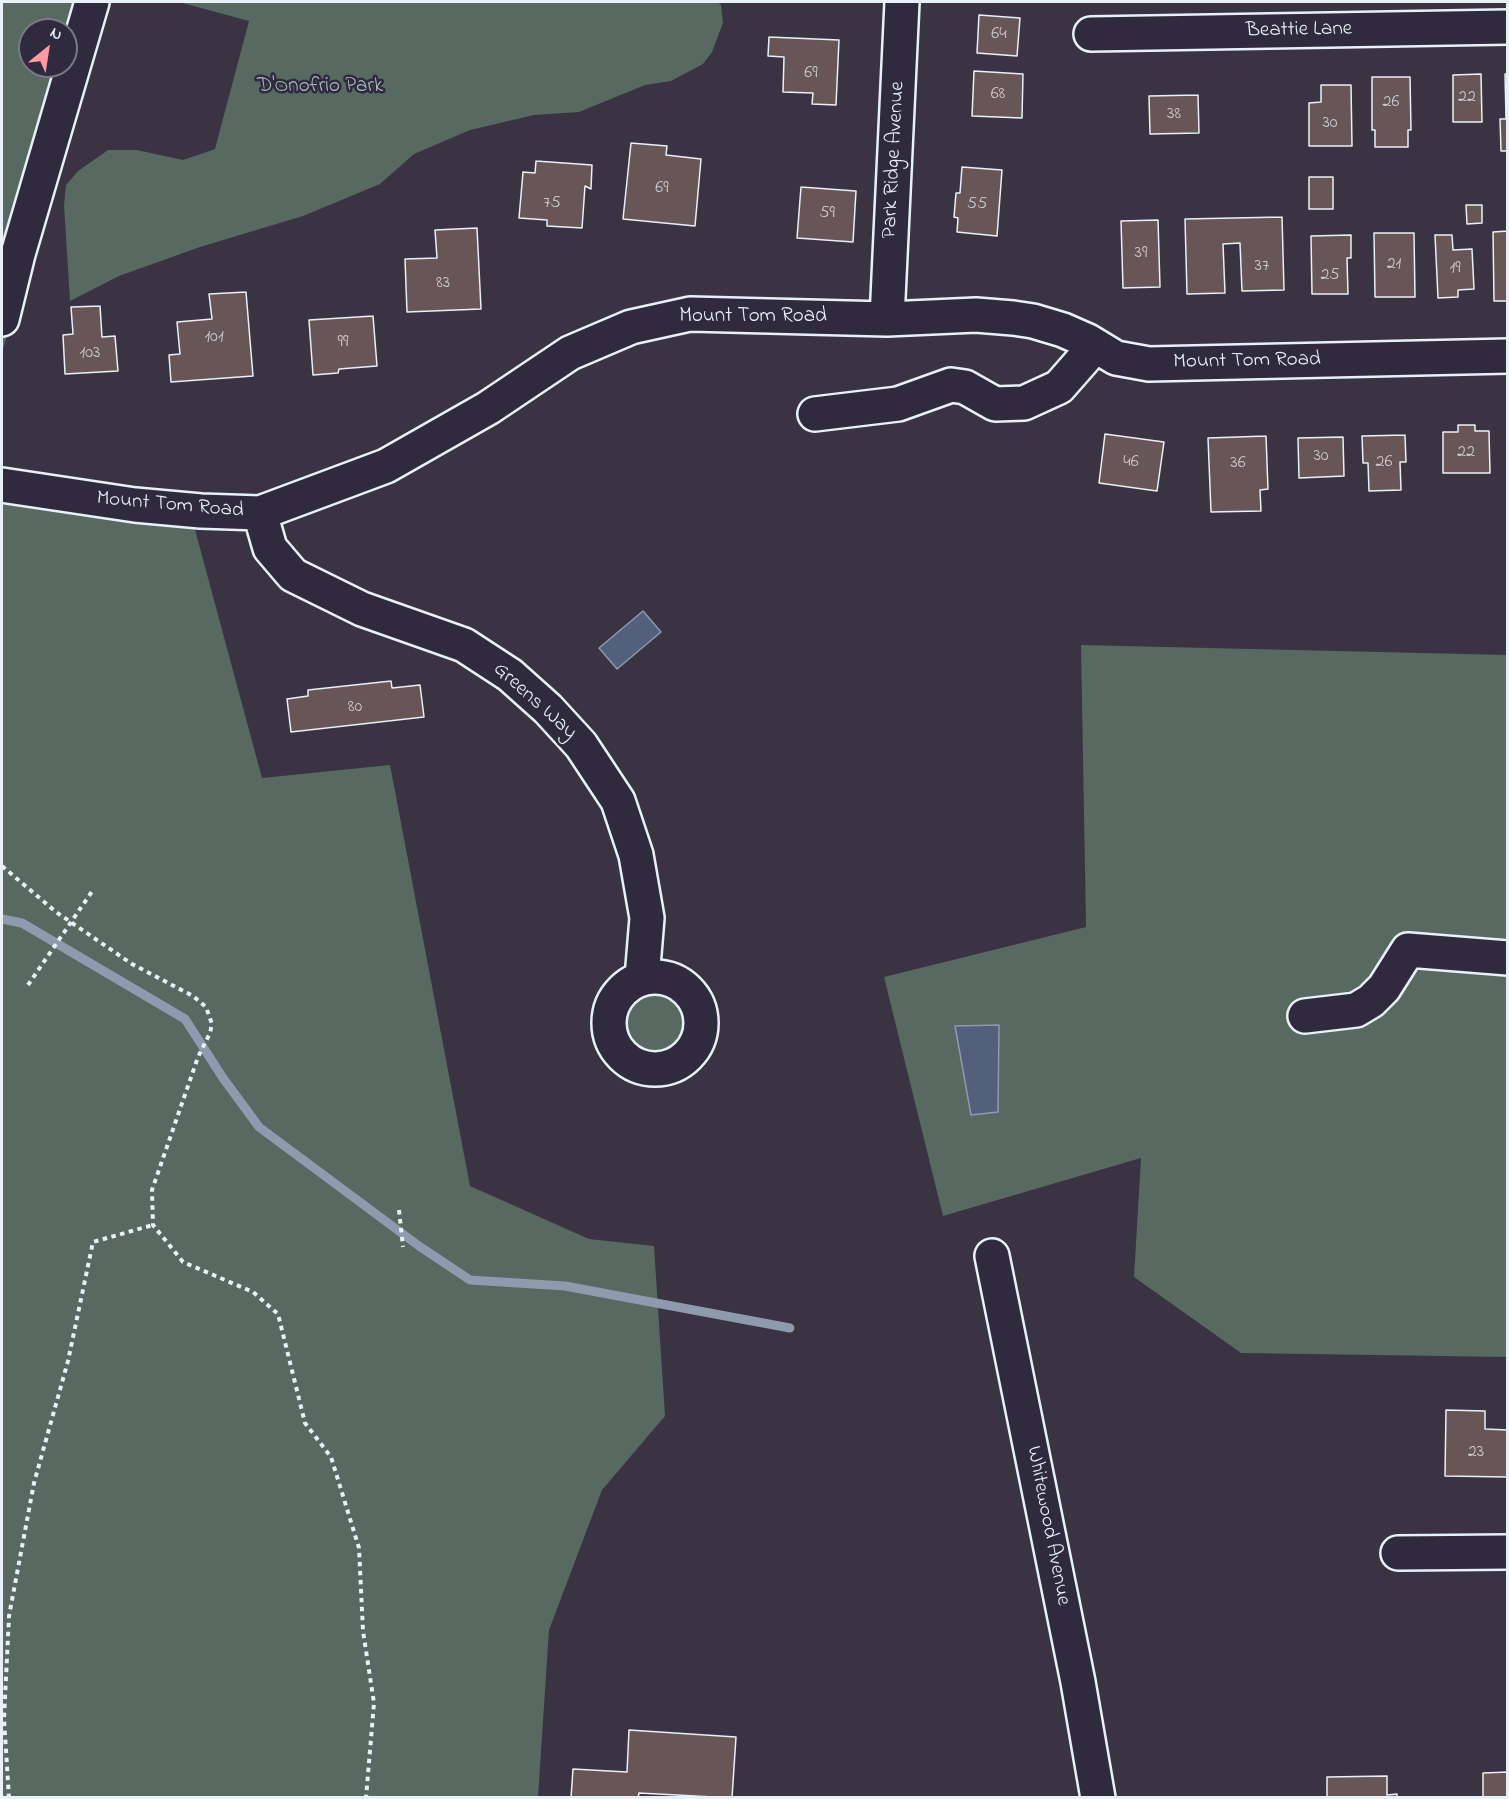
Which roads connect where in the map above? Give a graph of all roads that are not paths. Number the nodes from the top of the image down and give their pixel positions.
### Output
1 (92, 2) edge
2 (902, 2) edge
3 (1508, 27) edge
4 (1091, 34) dead end
5 (2, 319) edge
6 (887, 319) junction
7 (1095, 346) junction
8 (1508, 356) edge
9 (815, 414) dead end
10 (2, 485) edge
11 (260, 513) junction
12 (1508, 957) edge
13 (642, 978) dead end
14 (1305, 1016) dead end
15 (992, 1256) dead end
16 (1508, 1552) edge
17 (1398, 1553) dead end
18 (1098, 1797) edge

1 - 5 street
2 - 6 street, Park Ridge Avenue
3 - 4 street, Beattie Lane
6 - 7 street, Mount Tom Road
6 - 11 street, Mount Tom Road
7 - 8 street, Mount Tom Road
7 - 9 street
10 - 11 street, Mount Tom Road
11 - 13 street, Greens Way
12 - 14 street
15 - 18 street, Whitewood Avenue
16 - 17 street

